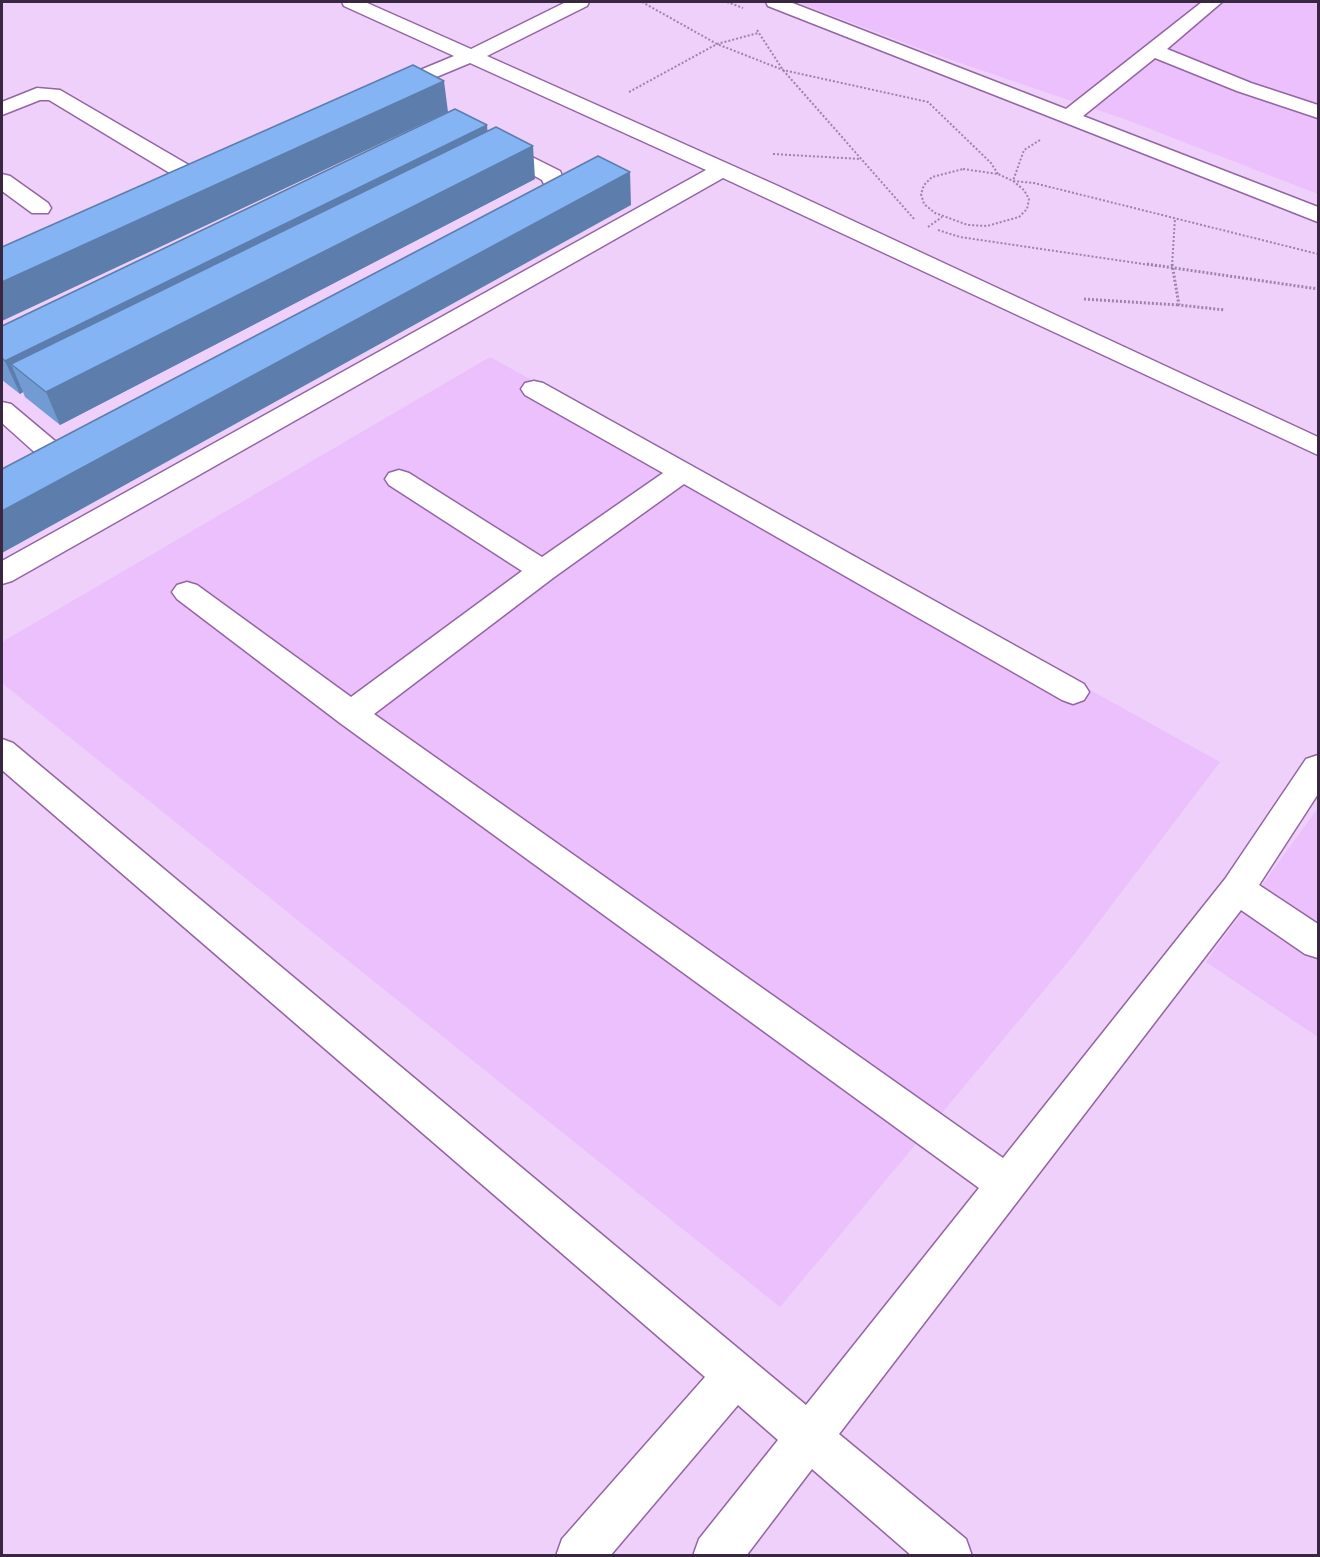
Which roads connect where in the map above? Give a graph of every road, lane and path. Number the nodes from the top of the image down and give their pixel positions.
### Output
1 (351, 2) edge
2 (580, 2) edge
3 (642, 2) edge
4 (775, 2) edge
5 (1213, 2) edge
6 (742, 7) dead end
7 (747, 16) dead end
8 (753, 24) dead end
9 (758, 33) junction
10 (717, 44) junction
11 (1153, 50) junction
12 (473, 55) junction
13 (783, 70) junction
14 (627, 93) dead end
15 (369, 98) edge
16 (2, 109) edge
17 (1318, 112) edge
18 (1069, 117) junction
19 (472, 133) edge
20 (1047, 135) dead end
21 (767, 154) dead end
22 (862, 159) junction
23 (212, 166) edge
24 (722, 170) junction
25 (998, 174) junction
26 (191, 176) junction
27 (2, 181) edge
28 (1013, 181) junction
29 (170, 185) edge
30 (40, 208) dead end
31 (1318, 215) edge
32 (504, 216) edge
33 (942, 217) junction
34 (1175, 218) junction
35 (928, 227) junction
36 (1318, 254) edge
37 (1172, 267) junction
38 (1318, 289) edge
39 (1081, 298) dead end
40 (1179, 305) junction
41 (1225, 310) dead end
42 (534, 389) dead end
43 (2, 410) edge
44 (1318, 447) edge
45 (51, 453) edge
46 (683, 472) junction
47 (399, 479) dead end
48 (543, 571) junction
49 (2, 574) edge
50 (187, 592) dead end
51 (1073, 692) dead end
52 (351, 714) junction
53 (2, 753) edge
54 (1318, 768) edge
55 (1237, 889) junction
56 (1318, 943) edge
57 (1005, 1183) junction
58 (736, 1374) junction
59 (808, 1437) junction
60 (579, 1556) edge
61 (716, 1556) edge
62 (949, 1556) edge

1 - 12 street
2 - 12 street
3 - 10 path
4 - 18 street
5 - 11 street
6 - 7 path
8 - 9 path
9 - 10 path
9 - 13 path
10 - 13 path
10 - 14 path
11 - 17 street
11 - 18 street
12 - 15 street
12 - 24 street
13 - 22 path
13 - 25 path
16 - 26 street
18 - 31 street
19 - 32 street
20 - 28 path
21 - 22 path
22 - 35 path
23 - 26 street
24 - 44 street
24 - 49 street
25 - 28 path
25 - 33 path
26 - 29 street
27 - 30 street
28 - 33 path
28 - 34 path
33 - 35 path
34 - 36 path
34 - 37 path
35 - 37 path
37 - 38 path
37 - 40 path
39 - 40 path
40 - 41 path
42 - 46 street
43 - 45 street
46 - 48 street
46 - 51 street
47 - 48 street
48 - 52 street
50 - 52 street
52 - 57 street
53 - 58 street
54 - 55 street
55 - 56 street
55 - 57 street
57 - 59 street
58 - 59 street
58 - 60 street
59 - 61 street
59 - 62 street

